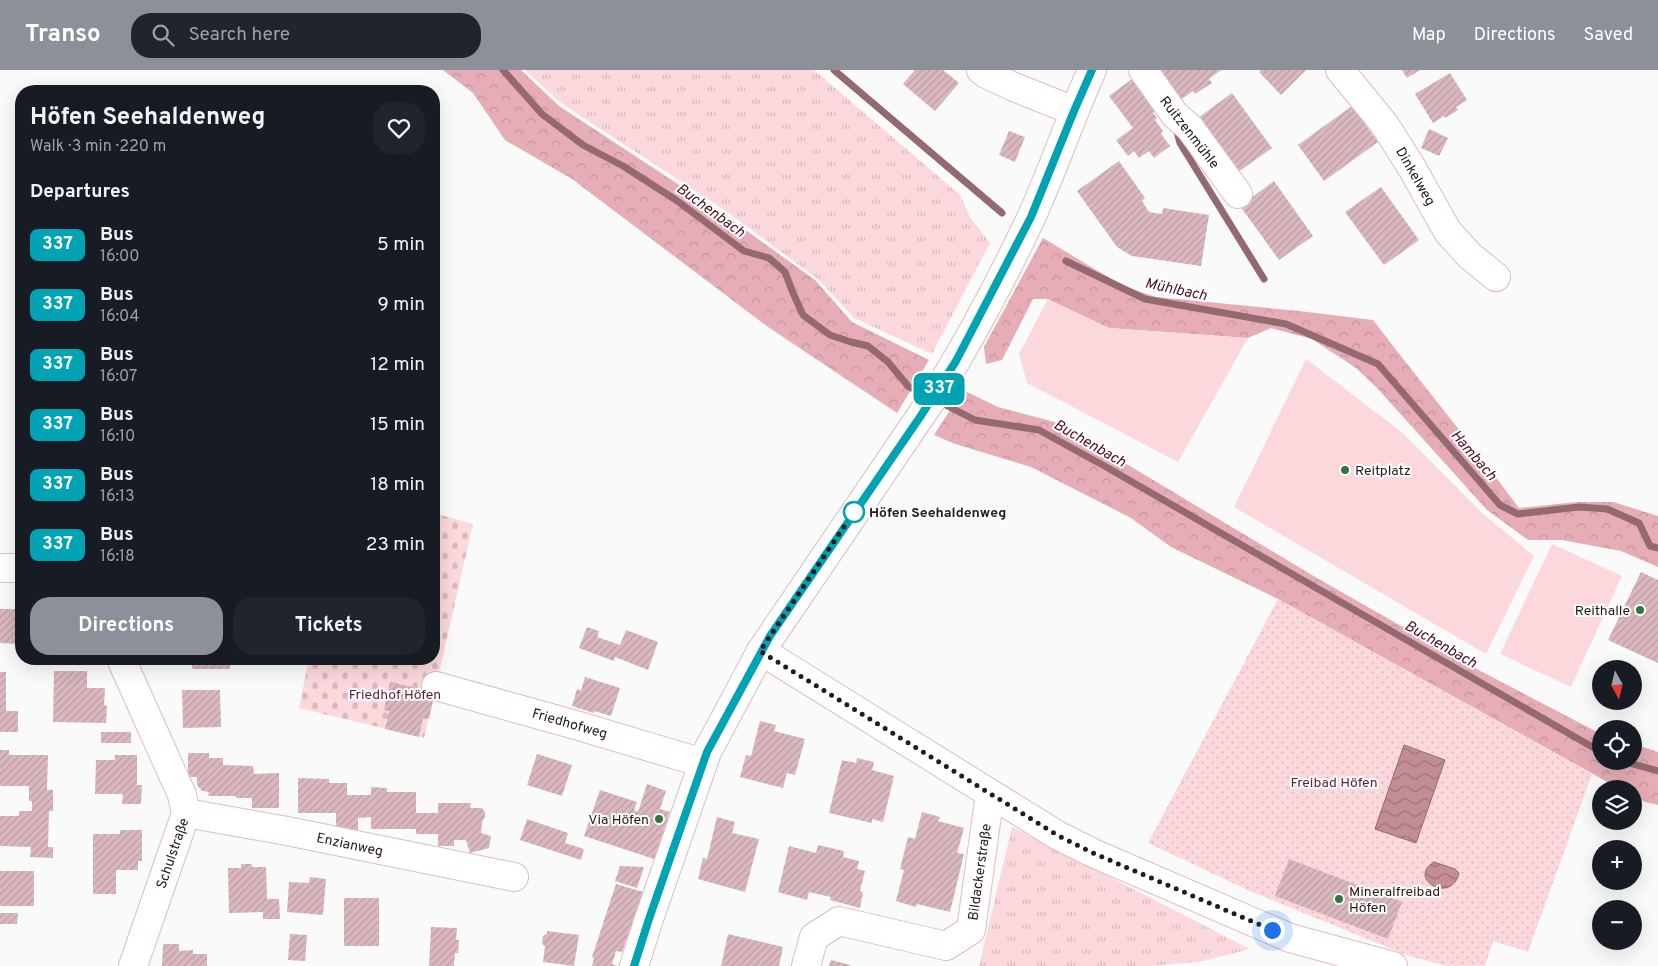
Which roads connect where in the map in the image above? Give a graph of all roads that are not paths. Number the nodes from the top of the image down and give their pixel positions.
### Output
1 (981, 70) edge
2 (1092, 70) edge
3 (1143, 70) edge
4 (1340, 70) edge
5 (1074, 111) junction
6 (1238, 194) dead end
7 (1496, 277) dead end
8 (0, 568) edge
9 (15, 568) edge
10 (765, 643) junction
11 (124, 665) edge
12 (436, 686) dead end
13 (703, 764) junction
14 (990, 794) junction
15 (186, 814) junction
16 (514, 877) dead end
17 (133, 966) edge
18 (634, 966) edge
19 (806, 966) edge
20 (1393, 966) edge

1 - 5 street
2 - 5 street
3 - 6 street, Ruitzenmühle
4 - 7 street, Dinkelweg
5 - 10 street
8 - 9 street
10 - 13 street
10 - 14 street
11 - 15 street, Schulstraße
12 - 13 street, Friedhofweg
13 - 18 street
14 - 19 street, Bildackerstraße
14 - 20 street
15 - 16 street, Enzianweg
15 - 17 street, Schulstraße

